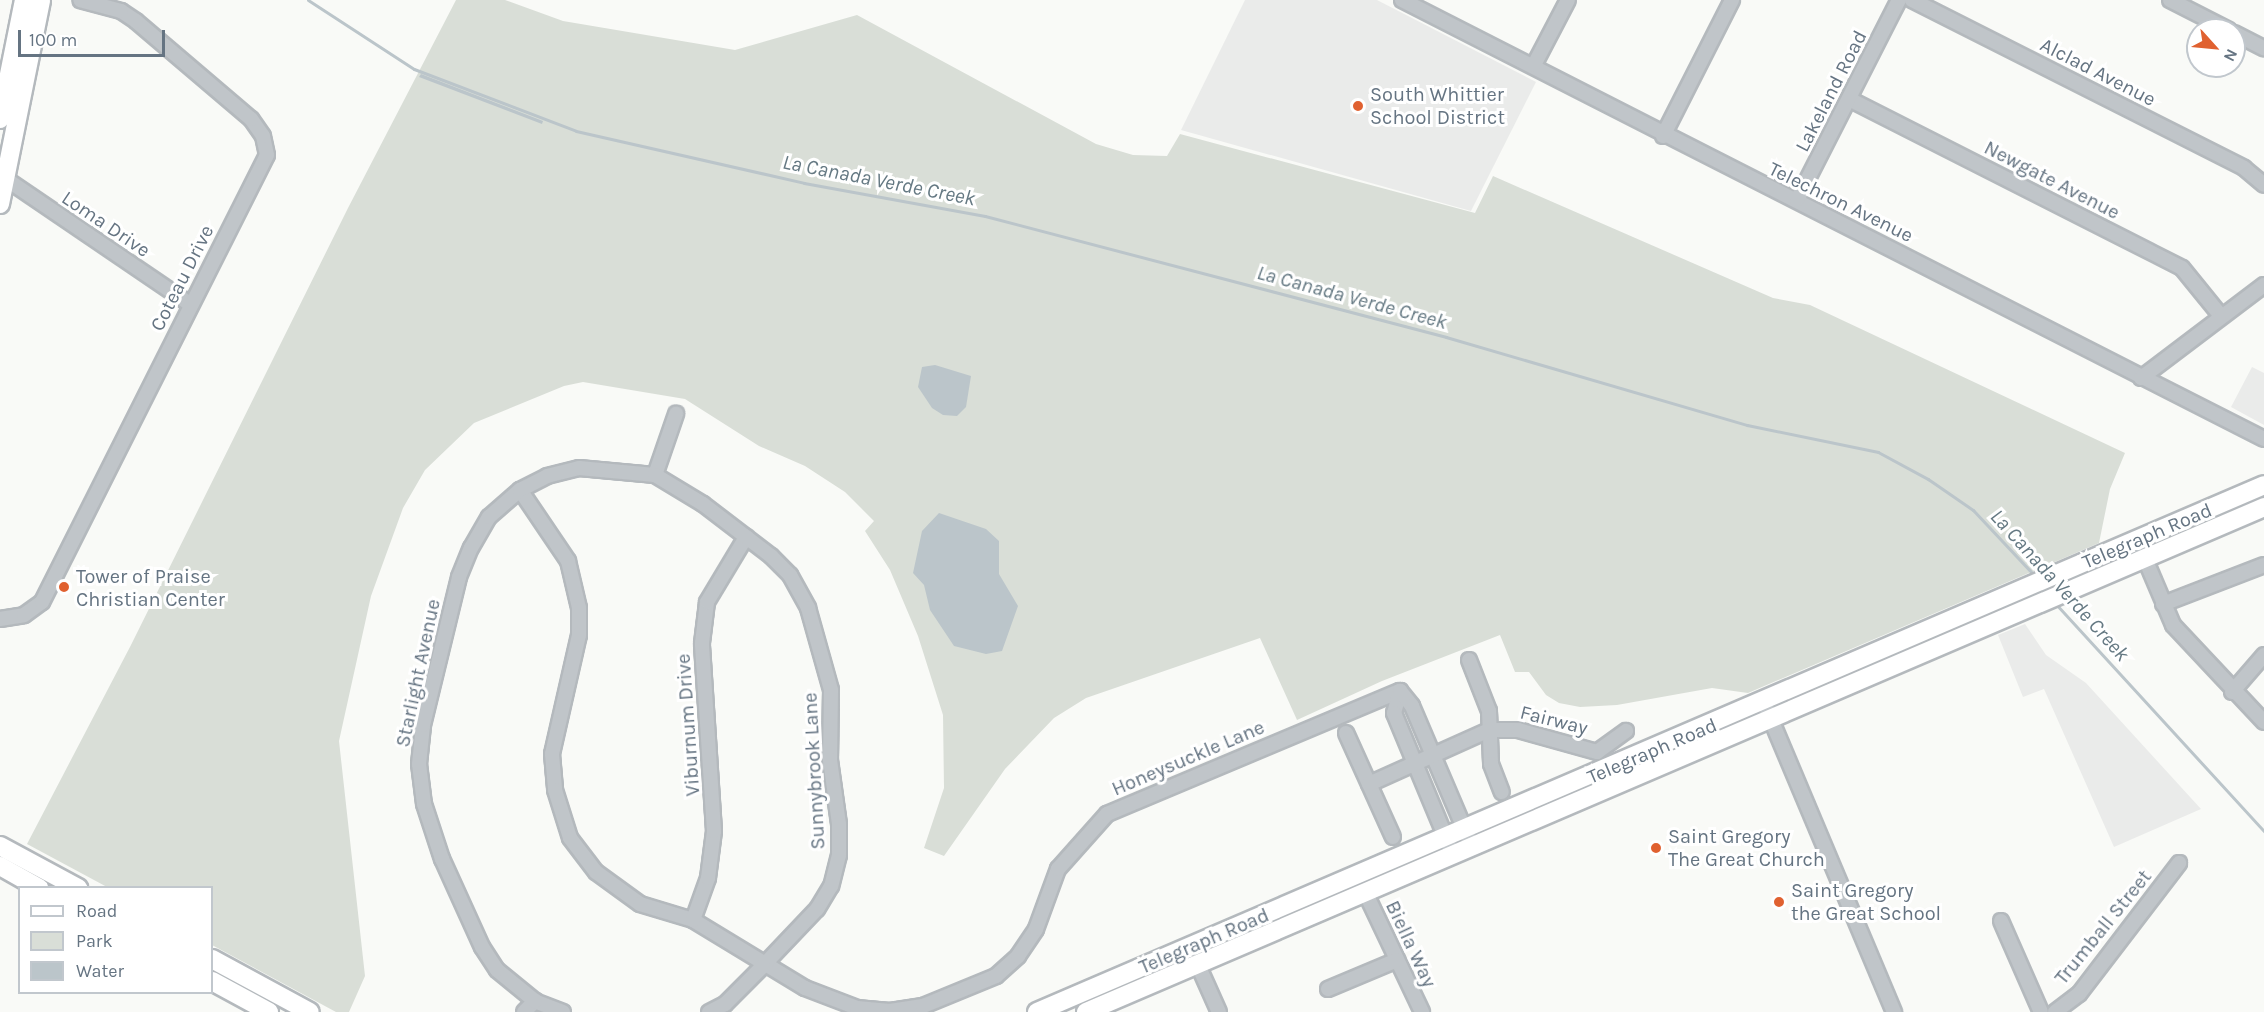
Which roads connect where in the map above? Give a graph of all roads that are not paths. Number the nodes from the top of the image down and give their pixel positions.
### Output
1 (24, 0) edge
2 (41, 0) edge
3 (80, 0) edge
4 (1402, 0) edge
5 (1568, 0) edge
6 (1732, 0) edge
7 (1899, 0) edge
8 (1912, 0) edge
9 (2170, 0) edge
10 (2205, 18) edge
11 (2246, 39) edge
12 (2264, 48) edge
13 (1534, 65) junction
14 (1849, 99) junction
15 (0, 119) edge
16 (1663, 136) junction
17 (3, 177) edge
18 (2264, 185) edge
19 (1797, 200) junction
20 (0, 204) edge
21 (2264, 285) edge
22 (190, 304) junction
23 (2221, 316) junction
24 (2141, 378) junction
25 (676, 414) dead end
26 (2264, 439) edge
27 (655, 475) junction
28 (2264, 485) edge
29 (519, 490) junction
30 (2264, 507) edge
31 (746, 537) junction
32 (2137, 540) junction
33 (2145, 559) junction
34 (2264, 565) edge
35 (2163, 604) junction
36 (0, 619) edge
37 (2264, 655) edge
38 (1469, 660) dead end
39 (1400, 691) junction
40 (2232, 692) junction
41 (1767, 711) junction
42 (2264, 722) edge
43 (1490, 729) junction
44 (1626, 731) dead end
45 (1346, 733) dead end
46 (1434, 755) junction
47 (1415, 764) junction
48 (1369, 784) junction
49 (1502, 792) dead end
50 (1466, 829) junction
51 (1393, 837) dead end
52 (1447, 838) junction
53 (0, 846) edge
54 (1472, 847) junction
55 (1454, 856) junction
56 (2179, 863) dead end
57 (0, 866) edge
58 (35, 886) edge
59 (74, 886) edge
60 (1365, 894) junction
61 (693, 920) junction
62 (2001, 921) dead end
63 (1194, 955) junction
64 (213, 960) edge
65 (1397, 960) junction
66 (763, 966) junction
67 (213, 982) edge
68 (1328, 989) dead end
69 (535, 1001) junction
70 (269, 1012) edge
71 (310, 1012) edge
72 (524, 1012) edge
73 (563, 1012) edge
74 (709, 1012) edge
75 (1037, 1012) edge
76 (1086, 1012) edge
77 (1220, 1012) edge
78 (1422, 1012) edge
79 (1894, 1012) edge
80 (2041, 1012) edge
81 (2055, 1012) edge

1 - 15 main road
2 - 17 main road
3 - 22 street, Coteau Drive
4 - 13 street, Telechron Avenue
5 - 13 street
6 - 16 street
7 - 14 street, Lakeland Road
8 - 18 street, Alclad Avenue
9 - 10 street
11 - 12 street
13 - 16 street, Telechron Avenue
14 - 19 street, Lakeland Road
14 - 23 street, Newgate Avenue
16 - 19 street, Telechron Avenue
17 - 20 main road
17 - 22 street, Loma Drive
19 - 24 street, Telechron Avenue
21 - 23 street
22 - 36 street, Coteau Drive
23 - 24 street
24 - 26 street, Telechron Avenue
25 - 27 street
27 - 29 street, Sunnybrook Lane
27 - 31 street, Sunnybrook Lane
28 - 32 main road, Telegraph Road
29 - 61 street, Honeysuckle Lane
29 - 69 street, Starlight Avenue
30 - 33 main road, Telegraph Road
31 - 61 street, Viburnum Drive
31 - 66 street, Sunnybrook Lane
32 - 33 street
32 - 41 main road, Telegraph Road
33 - 35 street
33 - 41 main road, Telegraph Road
34 - 35 street
35 - 40 street
37 - 40 street
38 - 43 street
39 - 46 street
39 - 47 street
39 - 66 street, Honeysuckle Lane
40 - 42 street
41 - 50 main road, Telegraph Road
41 - 54 main road, Telegraph Road
41 - 79 street
43 - 44 street, Fairway
43 - 46 street, Fairway
43 - 49 street
45 - 48 street
46 - 47 street, Fairway
46 - 50 street
47 - 48 street, Fairway
47 - 52 street
48 - 51 street
50 - 52 main road, Telegraph Road
50 - 54 street
52 - 55 street
52 - 63 main road, Telegraph Road
53 - 59 main road
54 - 55 main road, Telegraph Road
55 - 60 main road, Telegraph Road
56 - 81 street, Trumball Street
57 - 58 main road
60 - 63 main road, Telegraph Road
60 - 65 street, Biella Way
61 - 66 street, Honeysuckle Lane
62 - 80 street
63 - 75 main road, Telegraph Road
63 - 76 main road, Telegraph Road
63 - 77 street
64 - 71 main road
65 - 68 street
65 - 78 street, Biella Way
66 - 74 street
67 - 70 main road
69 - 72 street
69 - 73 street, Starlight Avenue

